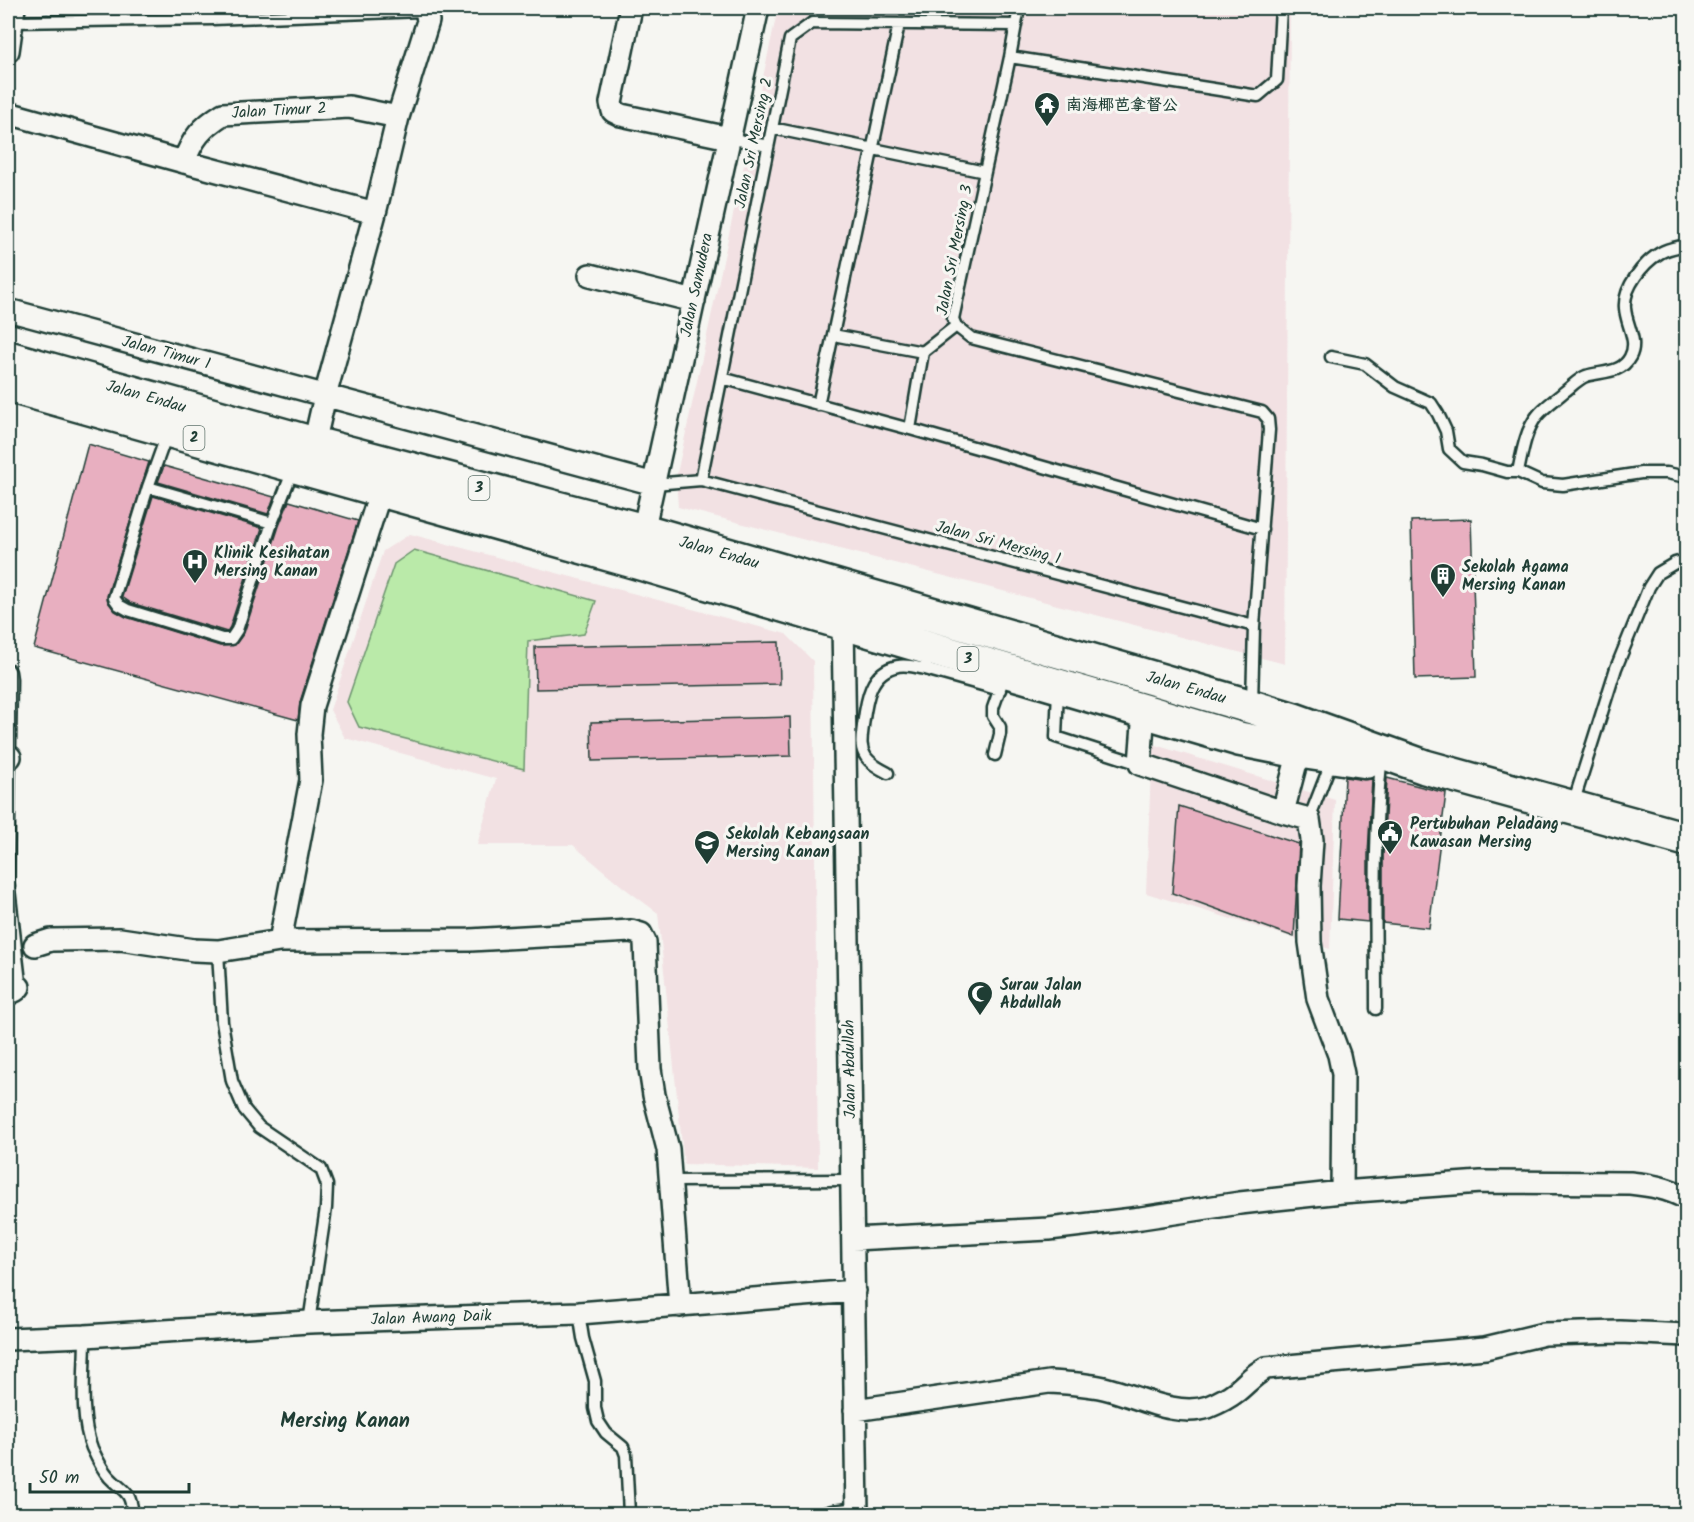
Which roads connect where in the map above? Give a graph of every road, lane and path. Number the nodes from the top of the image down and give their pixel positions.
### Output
1 (631, 8) edge
2 (758, 8) edge
3 (1019, 8) edge
4 (1281, 8) edge
5 (14, 15) edge
6 (427, 15) joint
7 (899, 24) junction
8 (1016, 25) junction
9 (8, 51) edge
10 (1010, 57) junction
11 (8, 112) edge
12 (398, 117) junction
13 (772, 128) junction
14 (729, 138) junction
15 (768, 146) junction
16 (873, 149) junction
17 (184, 162) junction
18 (985, 172) junction
19 (375, 213) junction
20 (1686, 246) edge
21 (590, 275) dead end
22 (694, 302) junction
23 (8, 310) edge
24 (956, 326) junction
25 (833, 335) junction
26 (923, 352) junction
27 (1330, 357) dead end
28 (8, 358) edge
29 (722, 378) junction
30 (8, 385) edge
31 (325, 396) junction
32 (819, 405) junction
33 (910, 429) junction
34 (169, 430) junction
35 (304, 455) junction
36 (1518, 472) junction
37 (1686, 477) edge
38 (701, 480) junction
39 (654, 484) junction
40 (148, 487) junction
41 (381, 490) junction
42 (272, 523) junction
43 (1262, 530) junction
44 (640, 547) junction
45 (1686, 560) edge
46 (843, 623) junction
47 (1254, 626) junction
48 (928, 658) junction
49 (8, 669) edge
50 (1003, 680) junction
51 (1058, 686) junction
52 (1252, 707) junction
53 (1144, 711) junction
54 (1294, 720) junction
55 (1299, 751) junction
56 (995, 755) dead end
57 (1333, 756) junction
58 (9, 758) edge
59 (1381, 763) junction
60 (1140, 764) junction
61 (1425, 767) junction
62 (888, 773) dead end
63 (1572, 807) junction
64 (1283, 812) junction
65 (1309, 819) junction
66 (1686, 839) edge
67 (8, 880) edge
68 (280, 941) junction
69 (35, 945) dead end
70 (218, 951) junction
71 (13, 990) edge
72 (1376, 1009) dead end
73 (852, 1180) junction
74 (671, 1181) junction
75 (1342, 1192) junction
76 (1686, 1198) edge
77 (853, 1239) junction
78 (854, 1291) junction
79 (680, 1306) junction
80 (579, 1313) junction
81 (309, 1322) junction
82 (1686, 1335) edge
83 (85, 1336) junction
84 (8, 1339) edge
85 (855, 1410) junction
86 (857, 1511) edge
87 (133, 1515) edge
88 (629, 1515) edge
89 (822, 1515) edge

1 - 14 street
2 - 14 street, Jalan Samudera
3 - 8 lane, Jalan Sri Mersing 3
4 - 10 lane
5 - 6 lane
5 - 9 street
6 - 12 street
7 - 8 lane, Jalan Sri Mersing 2
7 - 13 lane, Jalan Sri Mersing 2
7 - 16 lane
8 - 10 lane, Jalan Sri Mersing 3
10 - 18 lane, Jalan Sri Mersing 3
11 - 17 street
12 - 17 street, Jalan Timur 2
12 - 19 street
13 - 15 lane, Jalan Sri Mersing 2
13 - 16 lane
14 - 15 lane
14 - 22 street, Jalan Samudera
15 - 29 lane, Jalan Sri Mersing 2
16 - 18 lane
16 - 25 lane
17 - 19 street
18 - 24 lane, Jalan Sri Mersing 3
19 - 31 street
20 - 36 lane
21 - 22 street
22 - 39 street, Jalan Samudera
23 - 31 street, Jalan Timur 1
24 - 26 lane
24 - 43 lane, Jalan Sri Mersing 3
25 - 26 lane
25 - 32 lane
26 - 33 lane
27 - 36 lane
28 - 35 highway, Jalan Endau / 3
29 - 32 lane
29 - 38 lane, Jalan Sri Mersing 2
30 - 34 highway, Jalan Endau / 2
31 - 35 street
31 - 39 street, Jalan Timur 1
32 - 33 lane
33 - 43 lane
34 - 35 highway, Jalan Endau / 2
34 - 40 lane
35 - 41 highway, Jalan Endau / 2
35 - 42 lane
35 - 44 highway, Jalan Endau / 3
36 - 37 lane
38 - 39 lane, Jalan Sri Mersing 1
38 - 47 lane, Jalan Sri Mersing 1
39 - 44 street, Jalan Samudera
40 - 42 lane
40 - 42 lane
41 - 44 highway, Jalan Endau / 3
41 - 68 street
43 - 47 lane
44 - 46 highway, Jalan Endau / 3
44 - 52 highway, Jalan Endau / 3
45 - 63 lane
46 - 48 highway, Jalan Endau / 3
46 - 73 street, Jalan Abdullah
47 - 52 lane
48 - 50 highway, Jalan Endau / 3
48 - 62 lane
49 - 58 lane
50 - 51 highway, Jalan Endau / 3
50 - 56 lane
51 - 53 highway, Jalan Endau / 3
51 - 60 lane
52 - 54 highway, Jalan Endau / 3
53 - 55 highway, Jalan Endau / 3
53 - 60 street
54 - 55 street
54 - 61 highway, Jalan Endau / 3
55 - 57 highway, Jalan Endau / 3
55 - 64 street
57 - 59 highway, Jalan Endau / 3
57 - 65 lane
58 - 67 lane
59 - 61 highway, Jalan Endau / 3
59 - 72 lane
60 - 64 street
61 - 63 highway, Jalan Endau / 3
63 - 66 highway, Jalan Endau / 3
64 - 65 street
65 - 75 street
67 - 71 lane
68 - 70 street
68 - 74 street
69 - 70 street
70 - 81 lane
73 - 74 lane
73 - 77 street, Jalan Abdullah
74 - 79 street
75 - 76 street
75 - 77 street
77 - 78 street, Jalan Abdullah
78 - 79 street, Jalan Awang Daik
78 - 85 street, Jalan Abdullah
79 - 80 street, Jalan Awang Daik
80 - 81 street, Jalan Awang Daik
80 - 88 lane
81 - 83 street, Jalan Awang Daik
82 - 85 street
83 - 84 street, Jalan Awang Daik
83 - 87 lane
85 - 86 street, Jalan Abdullah
86 - 89 lane

